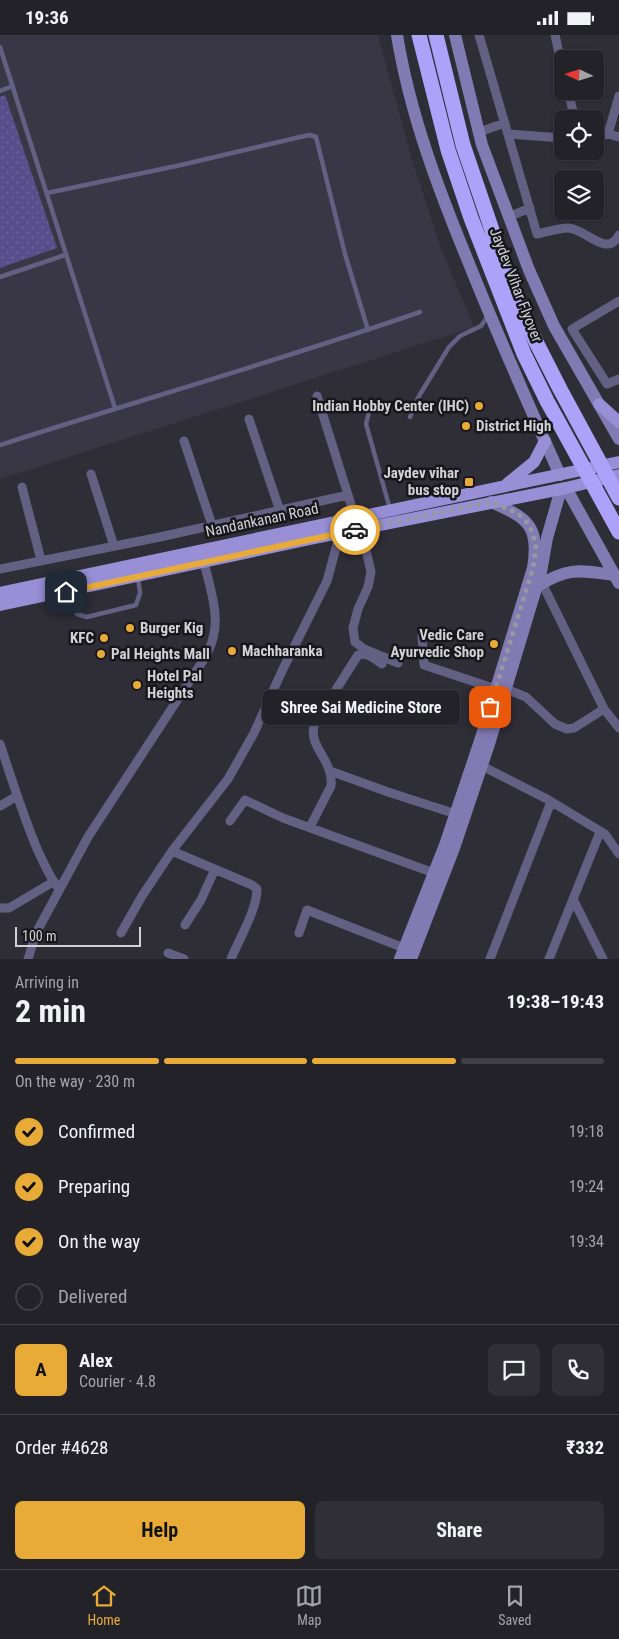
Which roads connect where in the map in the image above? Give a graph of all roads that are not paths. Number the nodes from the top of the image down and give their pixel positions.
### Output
1 (397, 35) edge
2 (419, 35) edge
3 (436, 35) edge
4 (455, 35) edge
5 (479, 35) edge
6 (555, 35) edge
7 (0, 47) edge
8 (558, 50) edge
9 (13, 86) junction
10 (0, 91) edge
11 (619, 96) edge
12 (505, 123) junction
13 (479, 131) junction
14 (508, 134) junction
15 (608, 134) junction
16 (604, 135) edge
17 (554, 137) edge
18 (619, 137) edge
19 (47, 193) junction
20 (530, 208) junction
21 (508, 217) junction
22 (619, 235) edge
23 (65, 255) junction
24 (0, 277) edge
25 (619, 301) edge
26 (420, 312) dead end
27 (489, 313) junction
28 (368, 330) junction
29 (618, 379) edge
30 (317, 396) dead end
31 (380, 401) dead end
32 (599, 404) junction
33 (115, 408) junction
34 (410, 417) dead end
35 (249, 419) dead end
36 (619, 422) edge
37 (619, 439) edge
38 (184, 441) dead end
39 (545, 441) junction
40 (0, 445) edge
41 (619, 461) edge
42 (92, 474) dead end
43 (560, 475) junction
44 (619, 475) edge
45 (22, 487) dead end
46 (503, 487) junction
47 (563, 488) junction
48 (348, 495) junction
49 (619, 498) edge
50 (491, 502) junction
51 (391, 510) junction
52 (280, 511) junction
53 (358, 523) junction
54 (212, 525) junction
55 (619, 532) edge
56 (340, 533) junction
57 (114, 546) junction
58 (41, 560) junction
59 (204, 561) junction
60 (0, 569) edge
61 (137, 576) junction
62 (617, 579) edge
63 (539, 585) junction
64 (66, 592) junction
65 (0, 593) edge
66 (25, 594) junction
67 (0, 605) edge
68 (422, 637) dead end
69 (398, 663) dead end
70 (382, 664) dead end
71 (501, 689) junction
72 (604, 709) junction
73 (619, 728) edge
74 (0, 743) edge
75 (482, 766) junction
76 (330, 771) junction
77 (18, 796) junction
78 (551, 802) junction
79 (0, 806) edge
80 (456, 814) junction
81 (230, 821) dead end
82 (310, 827) junction
83 (600, 832) junction
84 (449, 847) junction
85 (172, 851) junction
86 (619, 854) edge
87 (215, 869) junction
88 (434, 873) junction
89 (56, 885) junction
90 (573, 899) junction
91 (0, 908) edge
92 (185, 925) dead end
93 (120, 933) dead end
94 (299, 933) dead end
95 (168, 953) dead end
96 (402, 953) edge
97 (28, 959) edge
98 (184, 959) edge
99 (231, 959) edge
100 (411, 959) edge
101 (490, 959) edge
102 (549, 959) edge
103 (603, 959) edge

1 - 27 street
2 - 55 highway, Jaydev Vihar Flyover
3 - 49 highway, Jaydev Vihar Flyover
4 - 13 street
5 - 12 street
6 - 8 street
7 - 9 lane
9 - 10 lane
9 - 19 lane
11 - 15 street
12 - 13 street
12 - 14 street
13 - 21 street
14 - 17 street
14 - 20 street
15 - 16 street
15 - 18 street
19 - 23 lane
19 - 28 lane
20 - 21 street
20 - 22 street
21 - 32 street
23 - 24 lane
23 - 33 lane
25 - 29 street
26 - 28 lane
27 - 34 lane
27 - 39 street
28 - 33 lane
30 - 48 street
31 - 51 lane
32 - 36 main road
32 - 37 street
33 - 40 lane
35 - 52 street
38 - 54 street
39 - 43 street
39 - 46 main road
41 - 43 main road, Nandankanan Road
42 - 57 street
43 - 46 main road, Nandankanan Road
44 - 47 main road, Nandankanan Road
45 - 58 street
46 - 51 main road, Nandankanan Road
47 - 50 main road, Nandankanan Road
47 - 62 street
47 - 63 street
48 - 52 street
48 - 53 street
50 - 53 main road, Nandankanan Road
50 - 71 street
51 - 53 main road, Nandankanan Road
52 - 54 street
53 - 56 main road, Nandankanan Road
53 - 66 main road, Nandankanan Road
53 - 69 street
54 - 57 street
56 - 59 main road, Nandankanan Road
56 - 85 street
57 - 58 street
58 - 60 street
59 - 61 main road, Nandankanan Road
59 - 89 street
61 - 64 main road, Nandankanan Road
61 - 64 lane
62 - 63 street
63 - 71 street
63 - 72 street
64 - 66 main road, Nandankanan Road
65 - 66 main road, Nandankanan Road
66 - 67 main road
68 - 71 street
70 - 76 street
71 - 72 street
71 - 75 street
71 - 80 street
72 - 73 street
74 - 77 street
75 - 78 street
75 - 84 street
76 - 80 street
76 - 82 street
77 - 79 street
77 - 89 street
78 - 83 street
78 - 101 street
80 - 84 street
81 - 82 street
82 - 88 street
83 - 86 street
83 - 90 street
84 - 88 street
84 - 100 street
85 - 87 street
85 - 93 street
87 - 92 street
87 - 99 street
88 - 96 street
89 - 91 street
89 - 97 street
90 - 102 street
90 - 103 street
94 - 96 street
95 - 98 street

